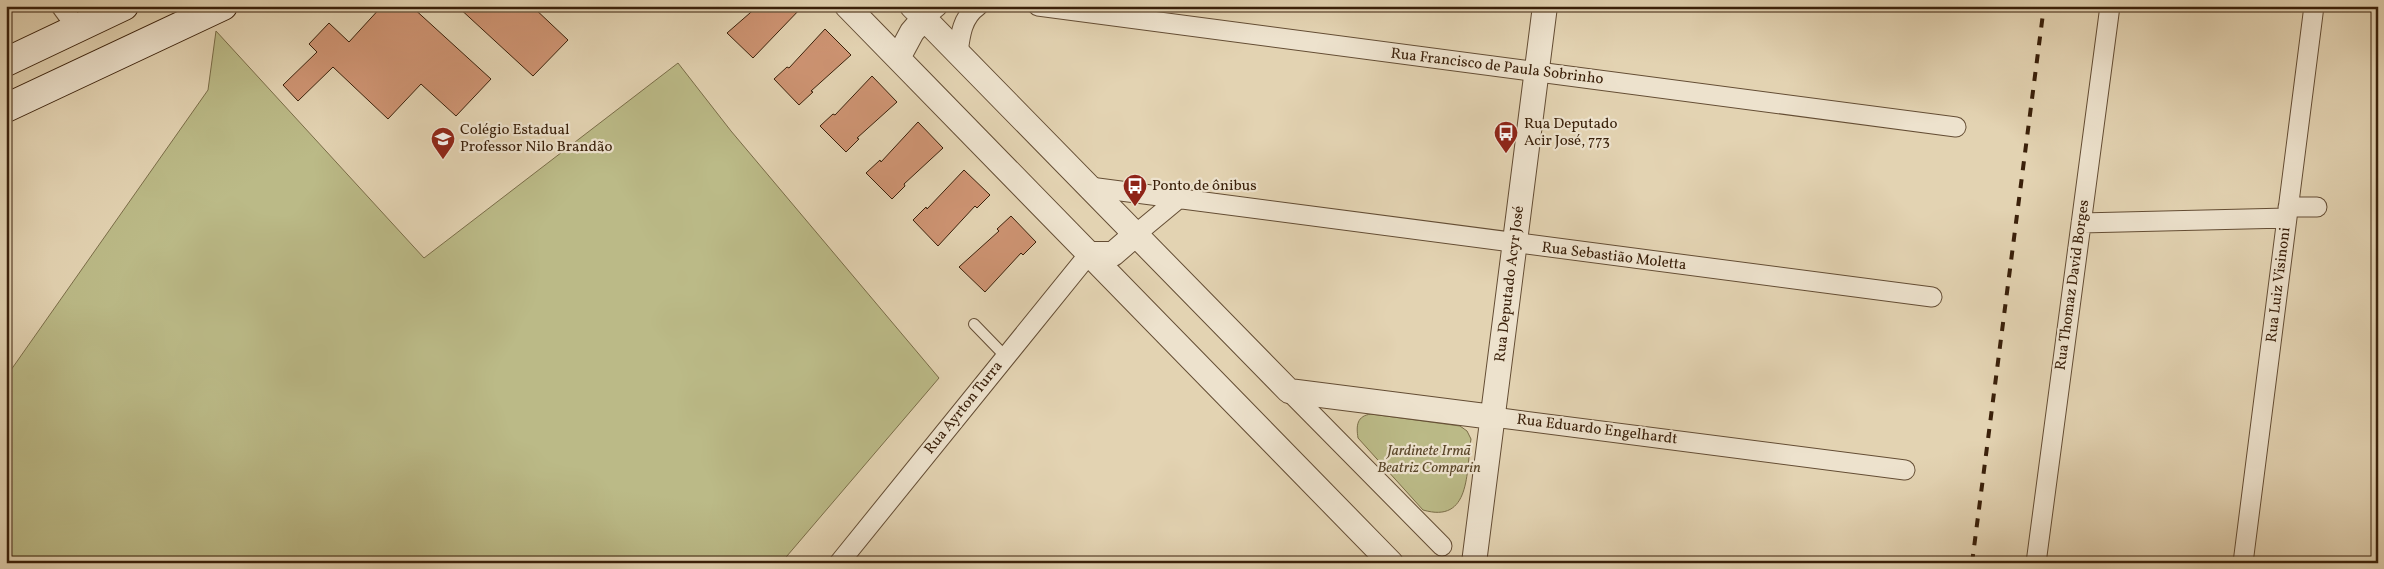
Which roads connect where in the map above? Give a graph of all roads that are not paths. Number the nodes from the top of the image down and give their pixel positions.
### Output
1 (61, 6) edge
2 (124, 6) edge
3 (223, 6) edge
4 (847, 6) edge
5 (978, 6) edge
6 (1038, 6) edge
7 (1545, 6) edge
8 (2110, 6) edge
9 (2314, 6) edge
10 (924, 10) edge
11 (77, 28) junction
12 (958, 54) junction
13 (15, 58) edge
14 (898, 58) junction
15 (1537, 72) junction
16 (40, 91) junction
17 (6, 108) edge
18 (1956, 127) dead end
19 (1090, 188) junction
20 (1177, 200) junction
21 (2317, 207) dead end
22 (2288, 213) junction
23 (2081, 223) junction
24 (1136, 234) junction
25 (1515, 244) junction
26 (1089, 254) junction
27 (1932, 297) dead end
28 (974, 324) dead end
29 (1006, 357) junction
30 (1290, 391) junction
31 (1493, 417) junction
32 (1905, 470) dead end
33 (1442, 546) dead end
34 (839, 563) edge
35 (1391, 563) edge
36 (1474, 563) edge
37 (2036, 563) edge
38 (2243, 563) edge

1 - 11 street
2 - 11 main road
3 - 16 main road
4 - 14 street
5 - 12 street
6 - 15 street, Rua Francisco de Paula Sobrinho
7 - 15 street, Rua Deputado Acyr José
8 - 23 street, Rua Thomaz David Borges
9 - 22 street, Rua Luiz Visinoni
10 - 12 street
10 - 14 street
11 - 13 main road
12 - 19 street
13 - 16 main road
14 - 26 street
15 - 18 street, Rua Francisco de Paula Sobrinho
15 - 25 street, Rua Deputado Acyr José
16 - 17 main road
19 - 20 street, Rua Sebastião Moletta
19 - 24 street
20 - 24 street
20 - 25 street, Rua Sebastião Moletta
21 - 22 street
22 - 23 street
22 - 38 street, Rua Luiz Visinoni
23 - 37 street, Rua Thomaz David Borges
24 - 26 street
24 - 30 street
25 - 27 street, Rua Sebastião Moletta
25 - 31 street, Rua Deputado Acyr José
26 - 29 street, Rua Ayrton Turra
26 - 35 street
28 - 29 lane
29 - 34 street, Rua Ayrton Turra
30 - 31 street, Rua Eduardo Engelhardt
30 - 33 street
31 - 32 street, Rua Eduardo Engelhardt
31 - 36 street, Rua Deputado Acyr José

